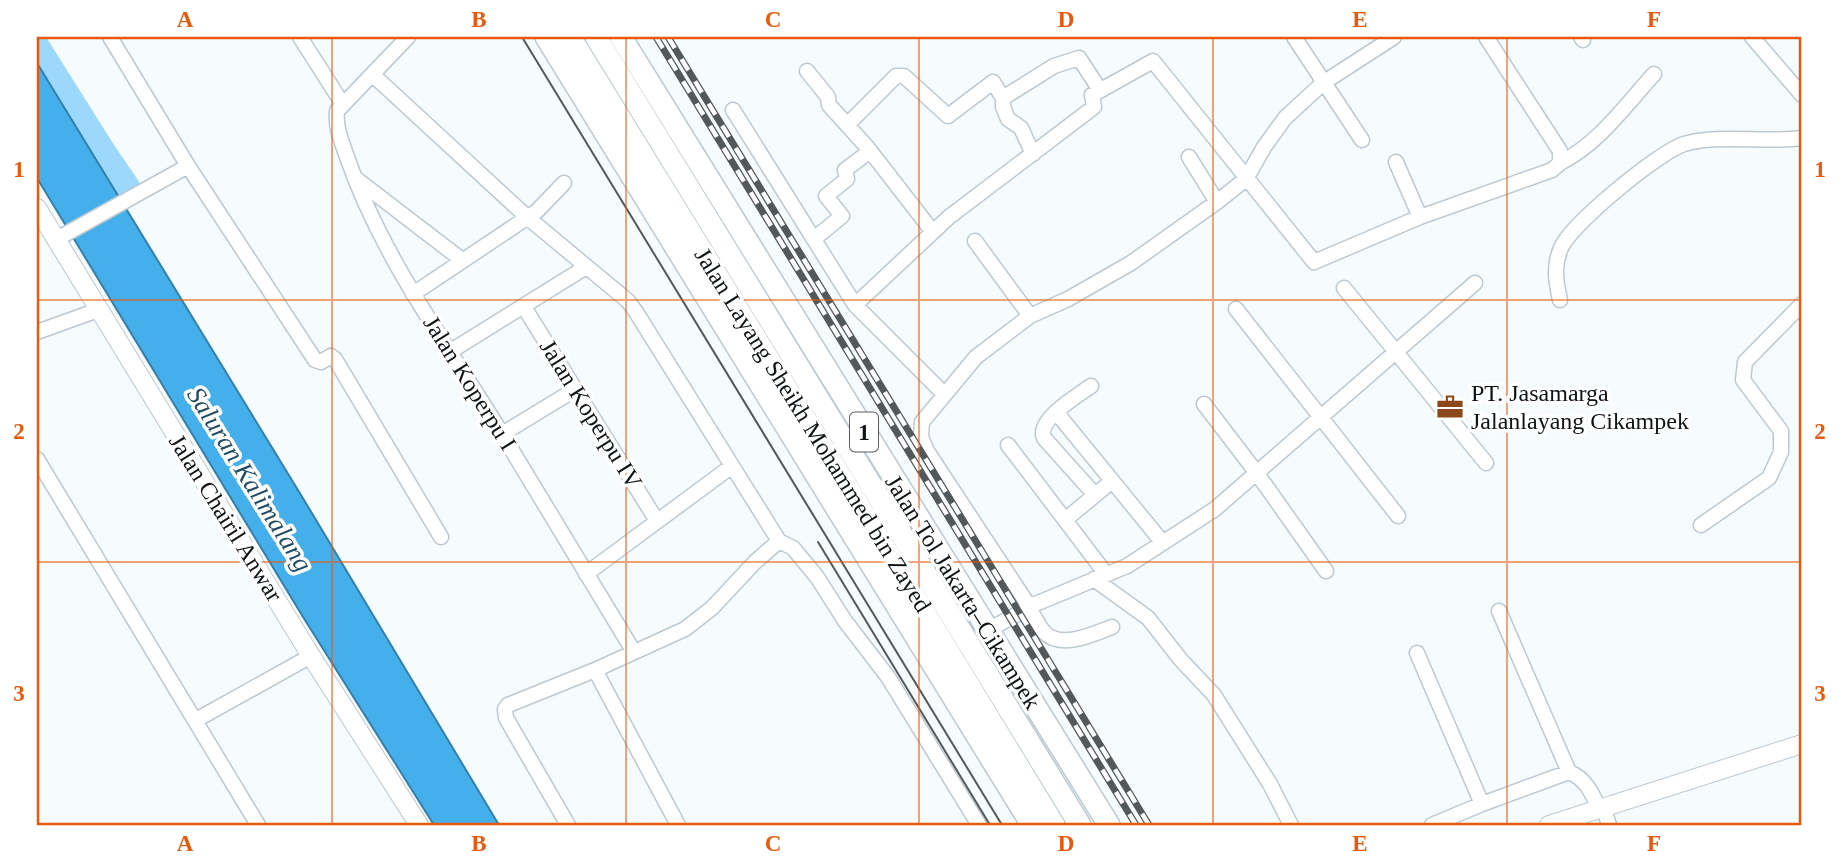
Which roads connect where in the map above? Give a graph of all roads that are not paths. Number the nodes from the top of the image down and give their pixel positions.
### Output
1 (110, 37) edge
2 (300, 37) edge
3 (546, 37) edge
4 (570, 37) edge
5 (596, 37) edge
6 (621, 37) edge
7 (1294, 37) edge
8 (1394, 37) edge
9 (1486, 37) edge
10 (1752, 37) edge
11 (401, 39) edge
12 (807, 71) dead end
13 (1654, 74) dead end
14 (373, 75) junction
15 (1323, 83) junction
16 (1100, 90) junction
17 (1802, 95) edge
18 (1003, 98) junction
19 (342, 103) junction
20 (733, 110) dead end
21 (847, 125) junction
22 (1802, 138) edge
23 (1362, 140) dead end
24 (870, 151) junction
25 (1033, 154) junction
26 (1189, 157) dead end
27 (1396, 162) dead end
28 (1560, 163) junction
29 (188, 166) junction
30 (354, 177) junction
31 (1247, 179) junction
32 (564, 183) dead end
33 (1217, 202) junction
34 (37, 208) edge
35 (527, 217) junction
36 (1420, 217) junction
37 (933, 232) junction
38 (58, 238) junction
39 (814, 239) junction
40 (975, 241) dead end
41 (462, 260) junction
42 (586, 267) junction
43 (1475, 283) dead end
44 (1344, 288) dead end
45 (413, 294) junction
46 (1560, 300) dead end
47 (1802, 304) edge
48 (855, 305) junction
49 (524, 307) junction
50 (1236, 309) dead end
51 (98, 310) junction
52 (1030, 316) junction
53 (37, 332) edge
54 (451, 351) junction
55 (1397, 353) junction
56 (1091, 386) dead end
57 (576, 388) junction
58 (944, 394) junction
59 (1204, 404) dead end
60 (1056, 412) junction
61 (1321, 418) junction
62 (502, 434) junction
63 (1008, 445) dead end
64 (37, 459) edge
65 (1486, 463) dead end
66 (732, 466) junction
67 (1256, 472) junction
68 (1112, 481) junction
69 (1094, 495) junction
70 (1398, 516) dead end
71 (1065, 520) junction
72 (657, 521) junction
73 (1701, 524) dead end
74 (441, 537) dead end
75 (779, 541) junction
76 (1163, 543) junction
77 (1326, 571) dead end
78 (586, 574) junction
79 (1100, 576) junction
80 (1030, 607) junction
81 (1499, 611) dead end
82 (1112, 627) dead end
83 (986, 631) junction
84 (634, 652) junction
85 (1417, 653) dead end
86 (311, 656) junction
87 (595, 670) junction
88 (196, 720) junction
89 (1802, 744) edge
90 (1569, 772) junction
91 (1482, 804) junction
92 (1601, 807) junction
93 (258, 825) edge
94 (419, 825) edge
95 (568, 825) edge
96 (678, 825) edge
97 (979, 825) edge
98 (1032, 825) edge
99 (1054, 825) edge
100 (1080, 825) edge
101 (1108, 825) edge
102 (1292, 825) edge
103 (1432, 825) edge
104 (1549, 825) edge
105 (1609, 825) edge

1 - 29 street
2 - 19 street
3 - 98 highway
4 - 99 highway, Jalan Layang Sheikh Mohammed bin Zayed / 1
5 - 100 highway, Jalan Layang Sheikh Mohammed bin Zayed / 1
6 - 83 highway, Jalan Tol Jakarta–Cikampek / 1
7 - 15 street
8 - 15 street
9 - 28 street
10 - 17 street
11 - 14 street
12 - 21 street
13 - 28 street
14 - 19 street
14 - 35 street
15 - 23 street
15 - 31 street
16 - 18 street
16 - 25 street
16 - 31 street
18 - 21 street
18 - 25 street
19 - 30 street, Jalan Koperpu I
20 - 39 street
21 - 24 street
22 - 46 street
24 - 37 street
24 - 39 street
25 - 37 street
26 - 33 street
27 - 36 street
28 - 36 street
29 - 38 street
29 - 74 street
30 - 41 street
30 - 45 street, Jalan Koperpu I
31 - 33 street
31 - 36 street
32 - 35 street
33 - 52 street
34 - 38 main road, Jalan Chairil Anwar
35 - 41 street
35 - 42 street
37 - 48 street
38 - 51 main road, Jalan Chairil Anwar
39 - 48 street
40 - 52 street
41 - 45 street
42 - 49 street
42 - 66 street
43 - 55 street
44 - 55 street
45 - 54 street, Jalan Koperpu I
47 - 73 street
48 - 58 street
49 - 54 street
49 - 57 street, Jalan Koperpu IV
50 - 61 street
51 - 53 street
51 - 86 main road, Jalan Chairil Anwar
52 - 58 street
54 - 62 street, Jalan Koperpu I
55 - 61 street
55 - 65 street
56 - 60 street
57 - 62 street
57 - 72 street, Jalan Koperpu IV
58 - 80 street
59 - 67 street
60 - 68 street
60 - 69 street
61 - 67 street
61 - 70 street
62 - 78 street, Jalan Koperpu I
63 - 71 street
64 - 88 street
66 - 72 street
66 - 75 street
67 - 76 street
67 - 77 street
68 - 69 street
68 - 76 street
69 - 71 street
71 - 79 street
72 - 78 street
75 - 84 street
75 - 97 street
76 - 79 street
78 - 84 street, Jalan Koperpu I
79 - 80 street
79 - 102 street
80 - 82 street
80 - 83 street
81 - 90 street
83 - 101 highway, Jalan Tol Jakarta–Cikampek / 1
84 - 87 street
85 - 91 street
86 - 88 street
86 - 94 main road, Jalan Chairil Anwar
87 - 95 street
87 - 96 street
88 - 93 street
89 - 92 main road
90 - 91 street
90 - 92 street
91 - 103 street
92 - 104 main road
92 - 105 street

